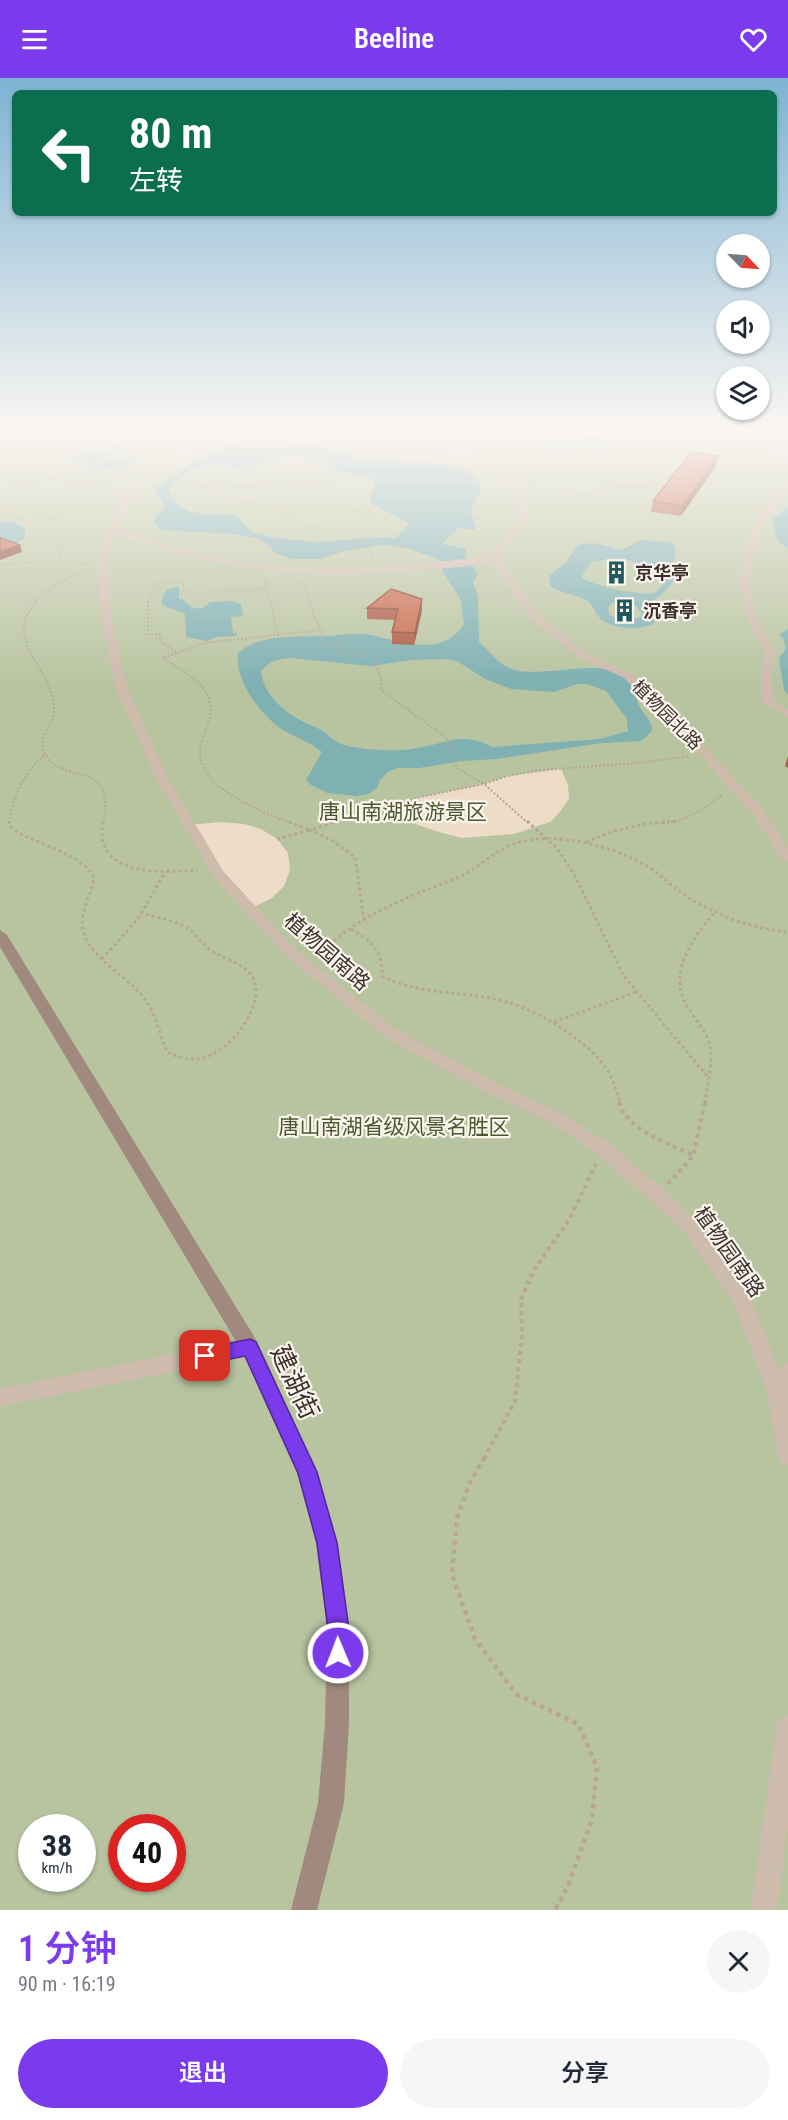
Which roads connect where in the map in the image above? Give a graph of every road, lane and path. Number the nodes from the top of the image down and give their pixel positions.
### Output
1 (39, 513) edge
2 (119, 513) edge
3 (286, 513) edge
4 (361, 513) edge
5 (522, 513) edge
6 (766, 513) edge
7 (6, 514) joint
8 (0, 517) edge
9 (112, 528) junction
10 (32, 534) dead end
11 (365, 534) junction
12 (371, 552) dead end
13 (493, 556) junction
14 (59, 560) junction
15 (0, 565) edge
16 (263, 569) junction
17 (299, 572) junction
18 (266, 588) junction
19 (320, 630) junction
20 (278, 635) junction
21 (177, 652) junction
22 (788, 715) edge
23 (706, 754) junction
24 (44, 755) junction
25 (484, 784) junction
26 (734, 786) junction
27 (310, 830) junction
28 (277, 839) dead end
29 (585, 842) junction
30 (788, 858) edge
31 (215, 868) junction
32 (165, 872) junction
33 (715, 912) junction
34 (141, 913) junction
35 (364, 920) junction
36 (351, 929) junction
37 (788, 933) edge
38 (0, 935) edge
39 (102, 959) junction
40 (308, 965) junction
41 (636, 992) junction
42 (554, 1022) junction
43 (707, 1076) junction
44 (604, 1149) junction
45 (693, 1156) junction
46 (658, 1195) junction
47 (250, 1347) junction
48 (788, 1372) edge
49 (777, 1392) junction
50 (0, 1398) edge
51 (788, 1456) edge
52 (788, 1728) edge
53 (304, 1910) edge
54 (555, 1910) edge
55 (764, 1910) edge

1 - 14 path
2 - 9 street, 植物园南路
3 - 11 path
4 - 11 path
5 - 13 street
6 - 22 street
7 - 8 path
7 - 10 path
9 - 16 street
9 - 31 street, 植物园南路
11 - 12 path
13 - 17 street
13 - 23 street, 植物园北路
14 - 15 path
14 - 24 path
16 - 17 street
16 - 18 path
17 - 19 path
18 - 20 path
18 - 21 path
19 - 20 path
19 - 25 path
20 - 21 path
21 - 27 path
23 - 25 path
23 - 26 street, 植物园北路
24 - 32 path
24 - 39 path
25 - 27 path
25 - 41 path
26 - 29 path
26 - 30 street, 植物园北路
27 - 28 path
27 - 35 path
29 - 33 path
29 - 35 path
31 - 32 path
31 - 40 street, 植物园南路
32 - 34 path
33 - 37 path
33 - 43 path
34 - 39 path
34 - 39 path
35 - 36 path
36 - 40 path
36 - 42 path
38 - 47 street, 建湖街
40 - 44 street, 植物园南路
41 - 42 path
41 - 43 path
42 - 45 path
43 - 45 path
44 - 46 street, 植物园南路
44 - 54 path
45 - 46 path
46 - 49 street, 植物园南路
47 - 50 street
47 - 53 street, 建湖街
48 - 49 street
49 - 51 street, 植物园南路
52 - 55 street

